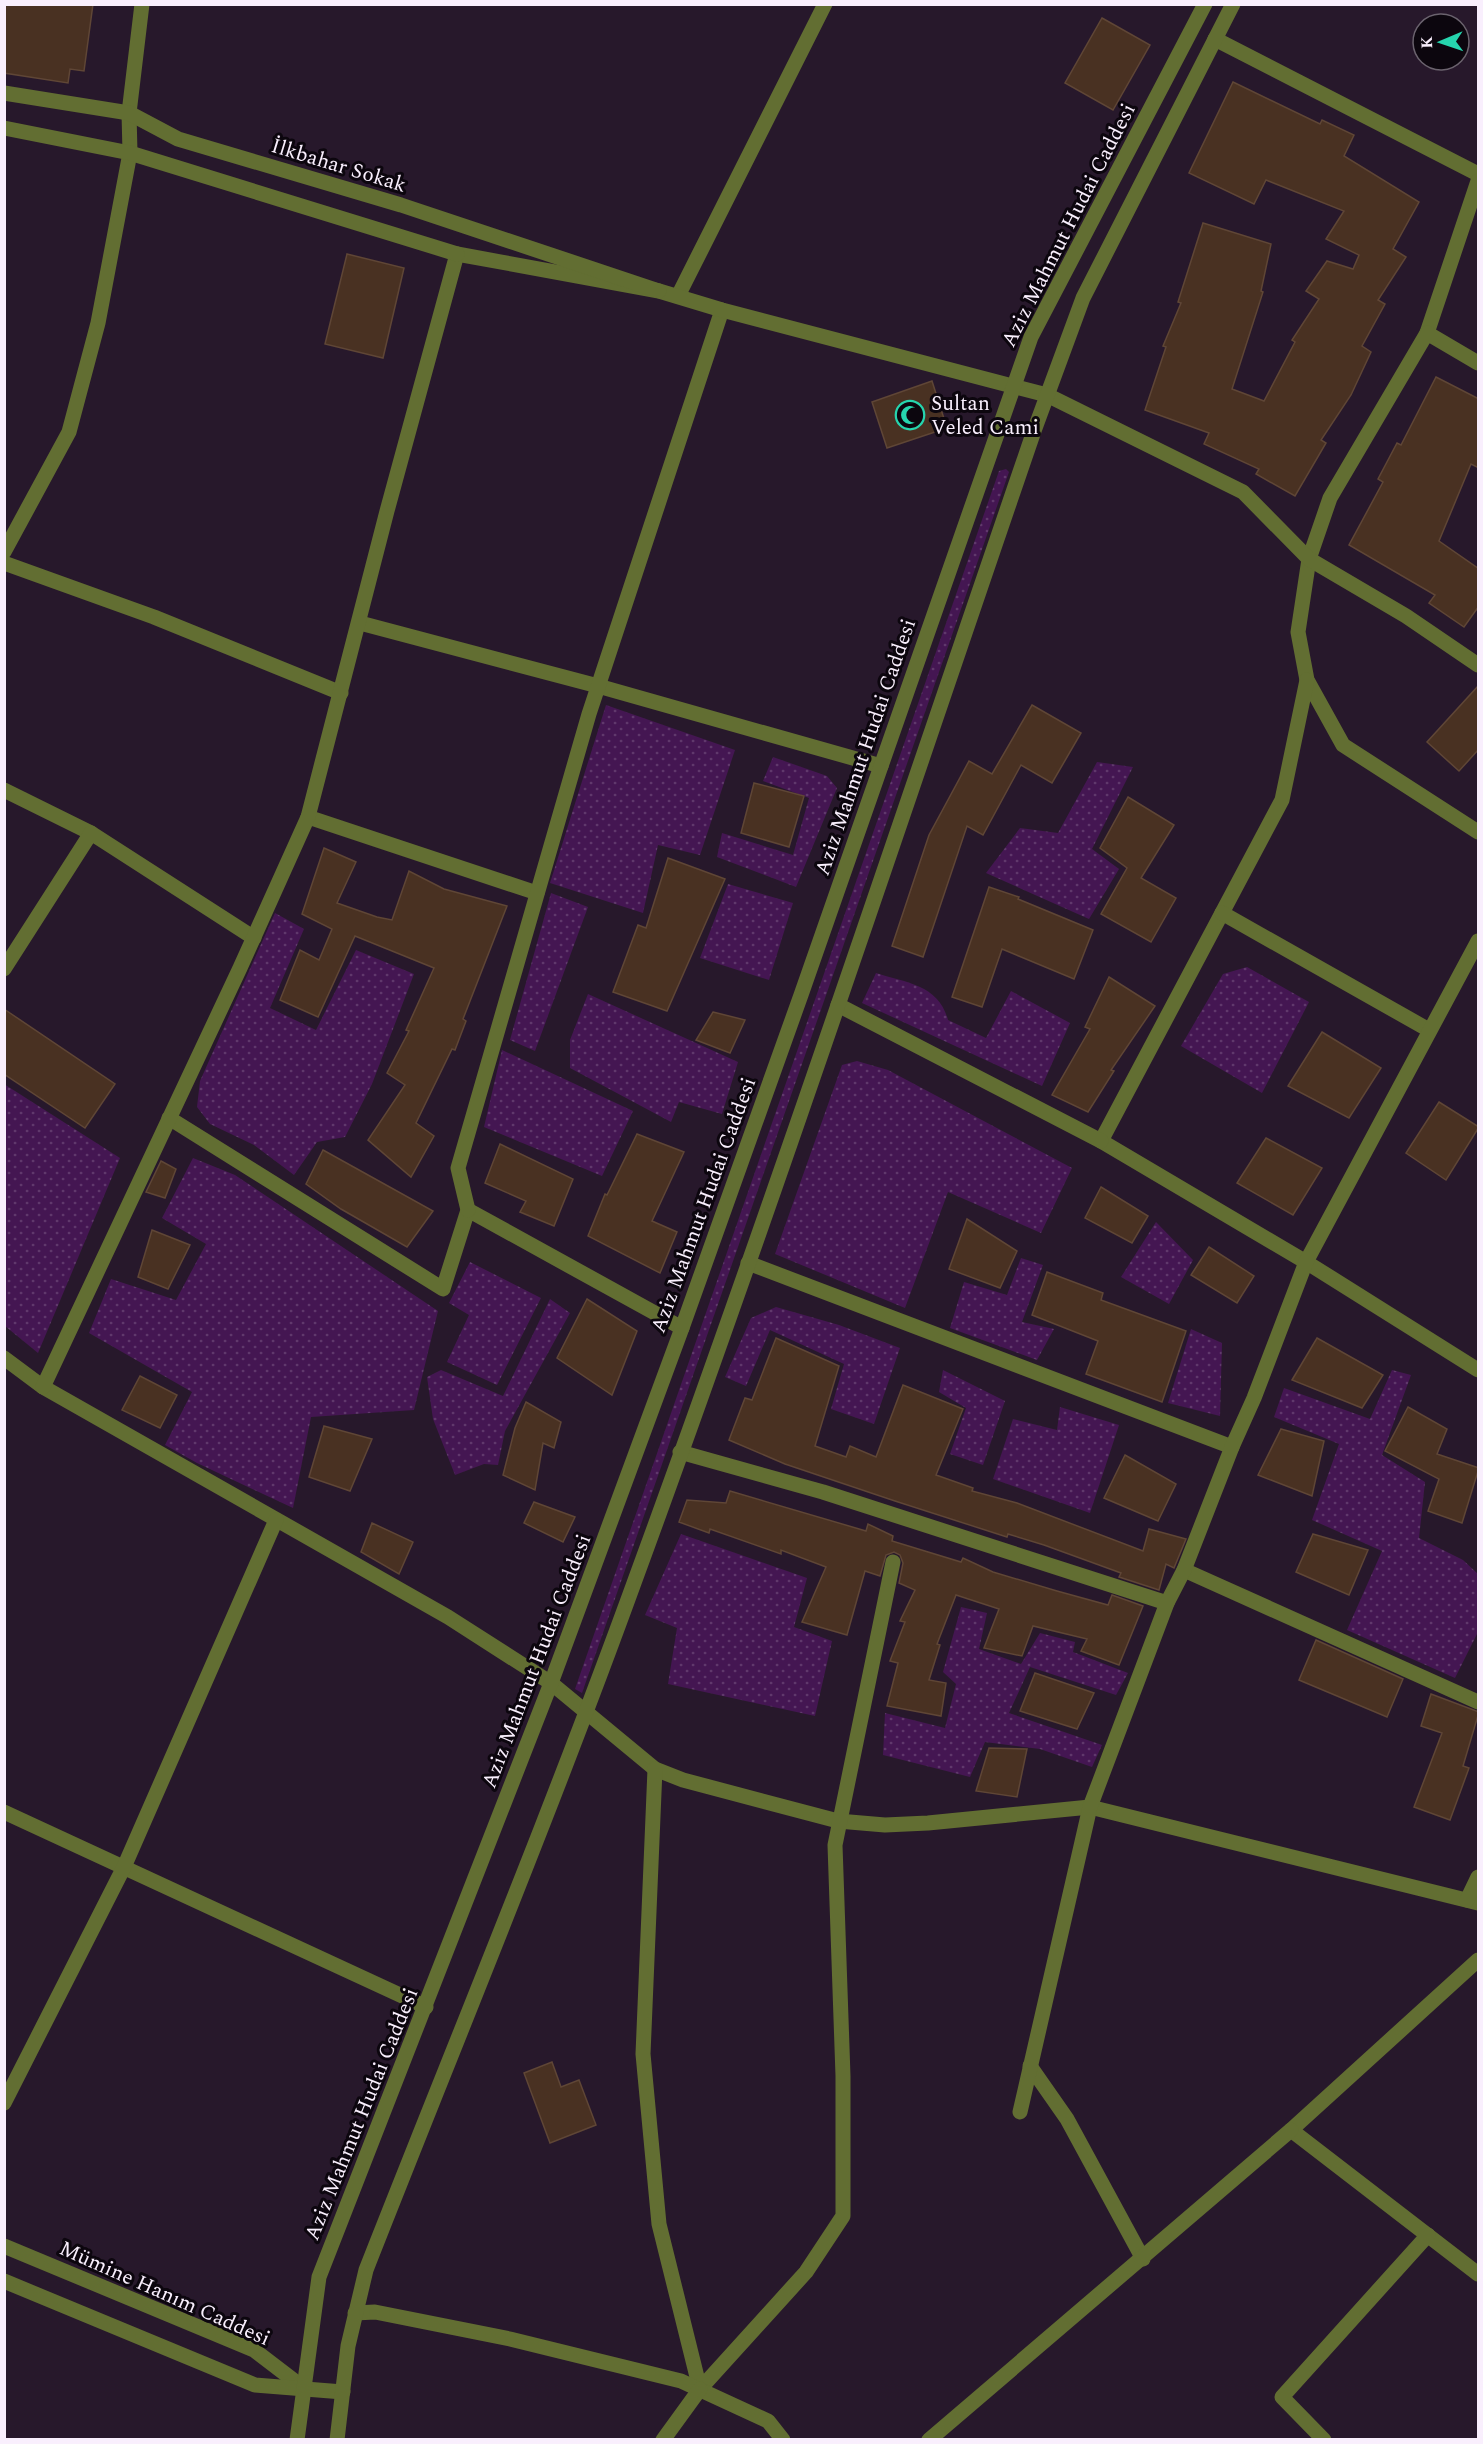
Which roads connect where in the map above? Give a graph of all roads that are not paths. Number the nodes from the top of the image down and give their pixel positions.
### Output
1 (142, 4) edge
2 (825, 4) edge
3 (1233, 4) edge
4 (1201, 6) edge
5 (1215, 39) junction
6 (4, 93) edge
7 (129, 113) junction
8 (4, 128) edge
9 (130, 153) junction
10 (1479, 174) edge
11 (1479, 181) edge
12 (457, 254) junction
13 (659, 291) junction
14 (678, 296) junction
15 (722, 310) junction
16 (1427, 333) junction
17 (1479, 363) edge
18 (1014, 386) junction
19 (1047, 395) junction
20 (4, 552) edge
21 (1309, 559) junction
22 (4, 562) edge
23 (360, 623) junction
24 (1479, 665) edge
25 (1307, 680) junction
26 (598, 686) junction
27 (341, 693) junction
28 (881, 766) junction
29 (4, 790) edge
30 (308, 818) junction
31 (1479, 832) edge
32 (92, 833) junction
33 (537, 893) junction
34 (1222, 913) junction
35 (254, 938) junction
36 (1479, 941) edge
37 (4, 969) edge
38 (838, 1005) junction
39 (1429, 1030) junction
40 (170, 1118) junction
41 (1101, 1141) junction
42 (468, 1210) junction
43 (1306, 1262) junction
44 (748, 1263) junction
45 (682, 1328) junction
46 (4, 1358) edge
47 (1479, 1370) edge
48 (43, 1388) junction
49 (1232, 1447) junction
50 (680, 1452) junction
51 (276, 1520) junction
52 (893, 1562) dead end
53 (1184, 1570) junction
54 (1167, 1604) junction
55 (552, 1683) junction
56 (1479, 1702) edge
57 (586, 1711) junction
58 (655, 1769) junction
59 (1090, 1807) junction
60 (4, 1812) edge
61 (838, 1821) junction
62 (124, 1867) junction
63 (1479, 1877) edge
64 (1473, 1901) edge
65 (1479, 1960) edge
66 (426, 2007) junction
67 (1030, 2066) junction
68 (4, 2103) edge
69 (1020, 2112) dead end
70 (1291, 2130) junction
71 (1428, 2235) junction
72 (4, 2246) edge
73 (1143, 2259) junction
74 (1479, 2274) edge
75 (4, 2281) edge
76 (356, 2313) junction
77 (305, 2389) junction
78 (700, 2389) junction
79 (344, 2392) junction
80 (297, 2439) edge
81 (337, 2439) edge
82 (663, 2439) edge
83 (783, 2439) edge
84 (929, 2439) edge
85 (1324, 2439) edge

1 - 7 street
2 - 14 street
3 - 5 street
4 - 18 street, Aziz Mahmut Hudai Caddesi
5 - 10 street
5 - 19 street
6 - 7 street, İlkbahar Sokak
7 - 9 street
7 - 13 street, İlkbahar Sokak
8 - 9 street
9 - 12 street
9 - 20 street
11 - 16 street
12 - 13 street
12 - 23 street
13 - 14 street
14 - 15 street
15 - 18 street
15 - 26 street
16 - 17 street
16 - 21 street
18 - 19 street
18 - 28 street, Aziz Mahmut Hudai Caddesi
19 - 21 street
19 - 38 street
21 - 24 street
21 - 25 street
22 - 27 street
23 - 26 street
23 - 27 street
25 - 31 street
25 - 34 street
26 - 28 street
26 - 33 street
27 - 30 street
28 - 45 street, Aziz Mahmut Hudai Caddesi
29 - 32 street
30 - 33 street
30 - 35 street
32 - 35 street
32 - 37 street
33 - 42 street
34 - 39 street
34 - 41 street
35 - 40 street
36 - 39 street
38 - 41 street
38 - 44 street
39 - 43 street
40 - 42 street
40 - 48 street
41 - 43 street
42 - 45 street
43 - 47 street
43 - 49 street
44 - 49 street
44 - 50 street
45 - 55 street, Aziz Mahmut Hudai Caddesi
46 - 48 street
48 - 51 street
49 - 53 street
50 - 54 street
50 - 57 street
51 - 55 street
51 - 62 street
52 - 61 street
53 - 54 street
53 - 56 street
54 - 59 street
55 - 57 street
55 - 66 street, Aziz Mahmut Hudai Caddesi
57 - 58 street
57 - 76 street
58 - 61 street
58 - 78 street
59 - 61 street
59 - 64 street
59 - 67 street
60 - 62 street
61 - 78 street
62 - 66 street
62 - 68 street
63 - 64 street
65 - 70 street
66 - 77 street, Aziz Mahmut Hudai Caddesi
67 - 69 street
67 - 73 street
70 - 71 street
70 - 73 street
71 - 74 street
71 - 85 street
72 - 77 street, Mümine Hanım Caddesi
73 - 84 street
75 - 77 street
76 - 78 street
76 - 79 street
77 - 79 street
77 - 80 street, Aziz Mahmut Hudai Caddesi
78 - 82 street
78 - 83 street
79 - 81 street

